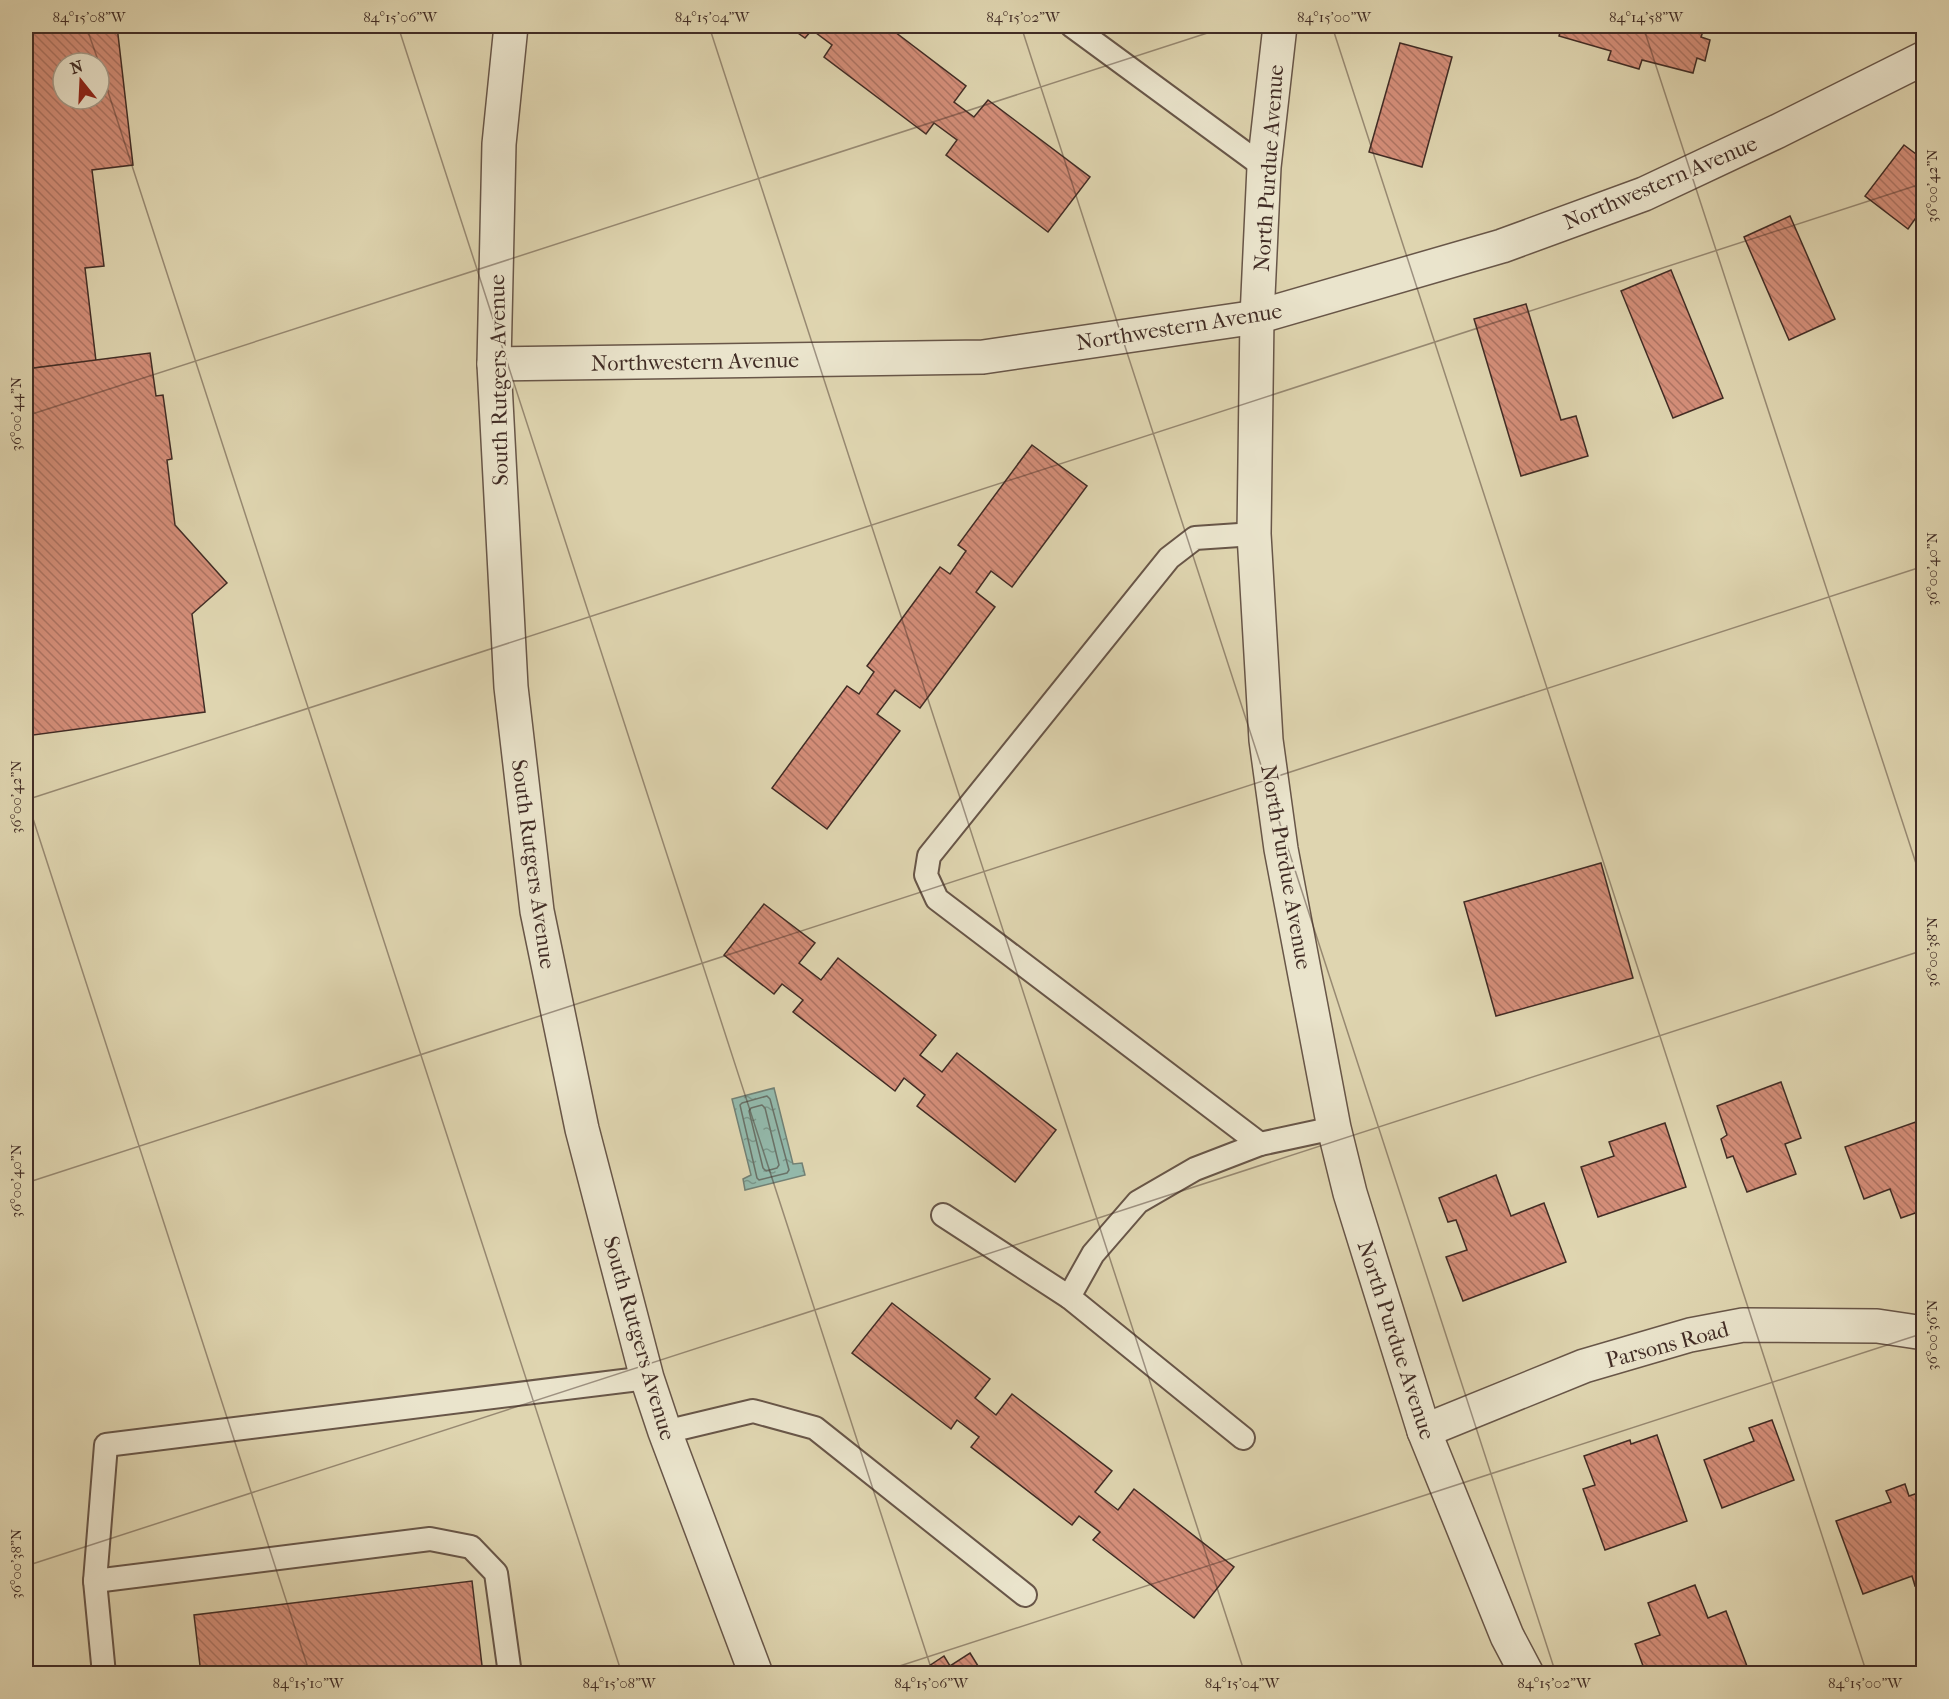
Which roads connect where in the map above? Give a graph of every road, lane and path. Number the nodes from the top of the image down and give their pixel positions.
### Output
1 (511, 26) edge
2 (1072, 26) edge
3 (1280, 26) edge
4 (1923, 58) edge
5 (1264, 167) junction
6 (1257, 317) junction
7 (494, 364) junction
8 (1254, 534) junction
9 (1334, 1128) junction
10 (1260, 1144) junction
11 (943, 1215) dead end
12 (1069, 1298) junction
13 (1923, 1333) edge
14 (648, 1378) junction
15 (1424, 1431) junction
16 (665, 1432) junction
17 (1243, 1438) dead end
18 (95, 1581) junction
19 (1025, 1595) dead end
20 (104, 1674) edge
21 (510, 1674) edge
22 (756, 1674) edge
23 (1527, 1674) edge

1 - 7 street, South Rutgers Avenue
2 - 5 lane
3 - 5 street, North Purdue Avenue
4 - 6 street, Northwestern Avenue
5 - 6 street, North Purdue Avenue
6 - 7 street, Northwestern Avenue
6 - 8 street, North Purdue Avenue
7 - 14 street, South Rutgers Avenue
8 - 9 street, North Purdue Avenue
8 - 10 lane
9 - 10 lane
9 - 15 street, North Purdue Avenue
10 - 12 lane
11 - 12 lane
12 - 17 lane
13 - 15 street, Parsons Road
14 - 16 street, South Rutgers Avenue
14 - 18 lane
15 - 23 street, North Purdue Avenue
16 - 19 lane
16 - 22 street, South Rutgers Avenue
18 - 20 lane
18 - 21 lane

